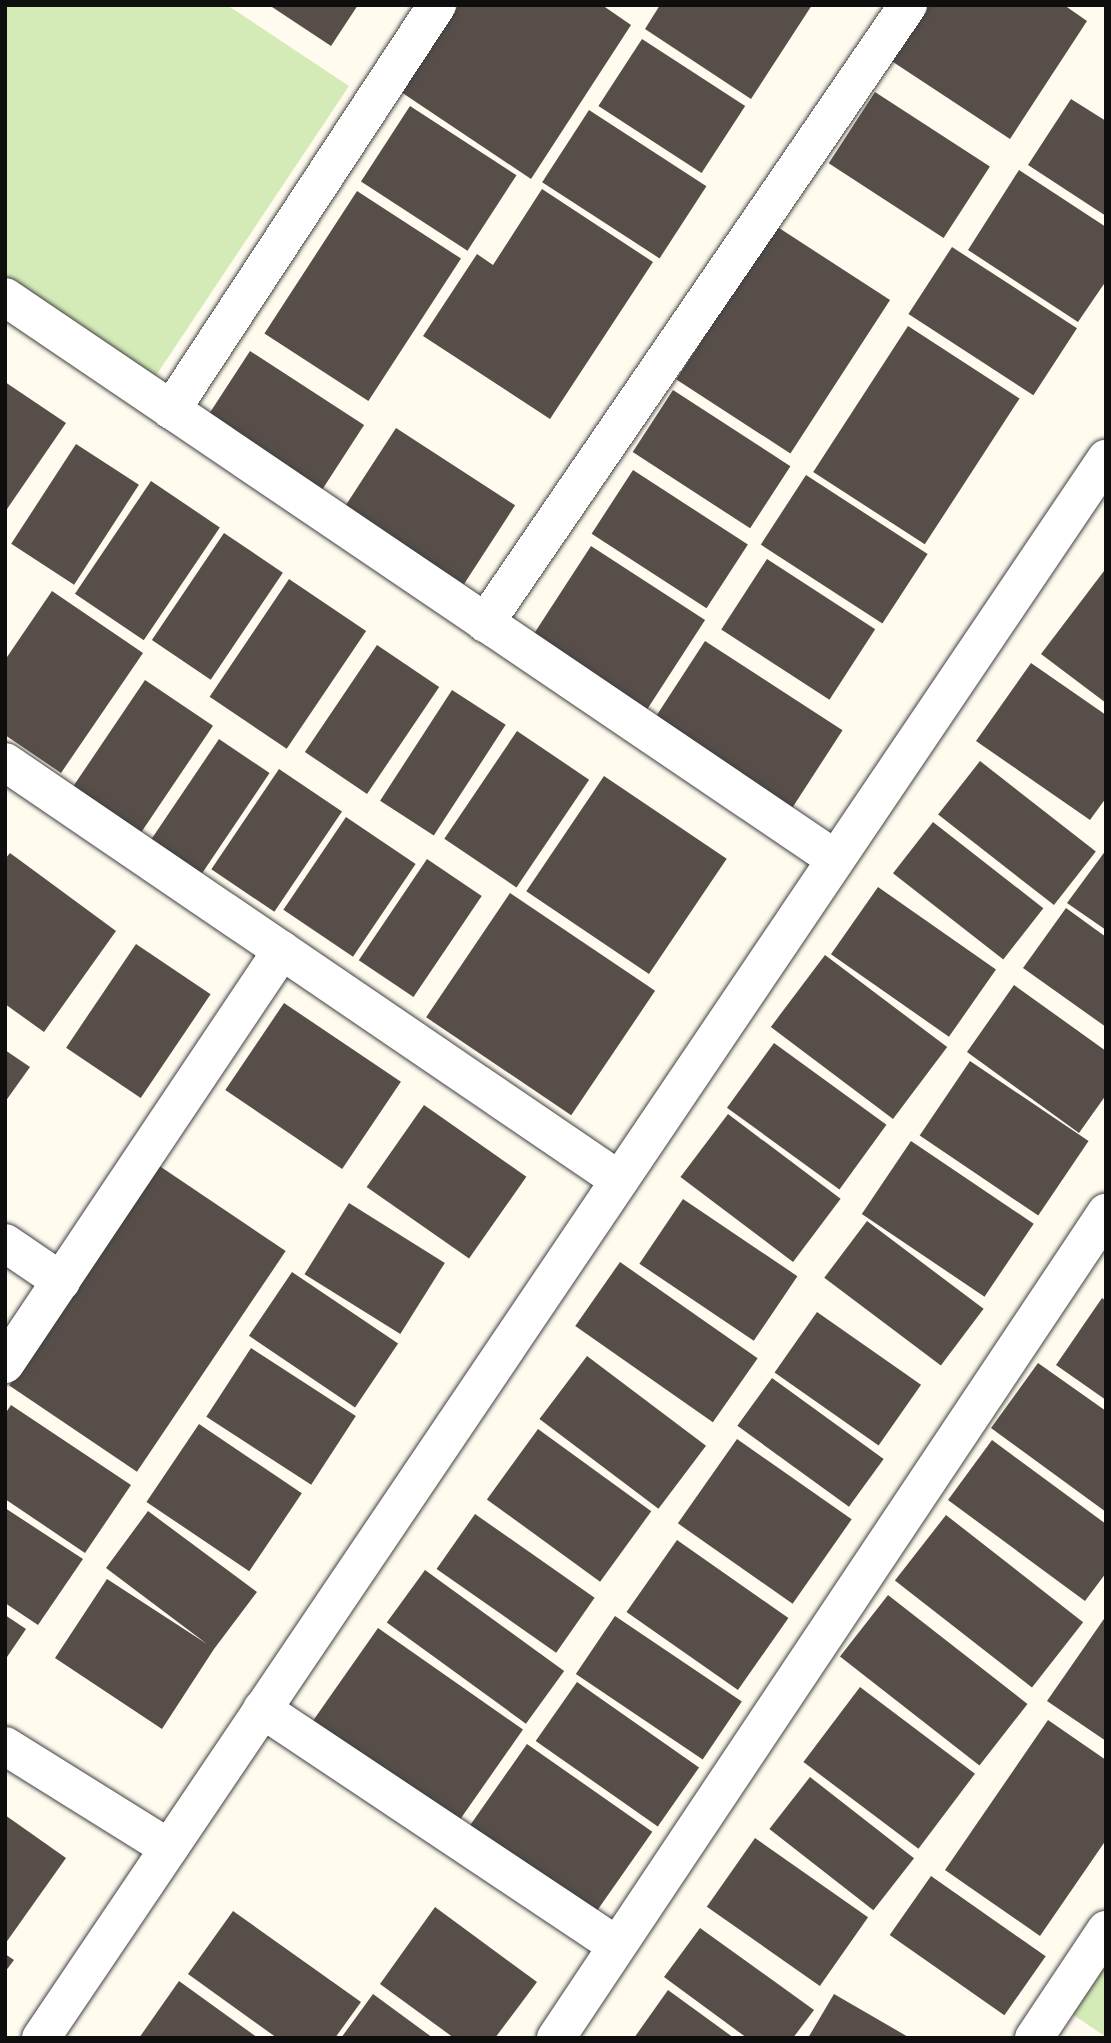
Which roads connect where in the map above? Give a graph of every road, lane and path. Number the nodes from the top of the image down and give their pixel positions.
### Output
1 (436, 5) edge
2 (908, 5) edge
3 (5, 297) edge
4 (171, 410) junction
5 (1106, 459) edge
6 (485, 623) junction
7 (5, 762) edge
8 (835, 859) junction
9 (282, 950) junction
10 (620, 1180) junction
11 (1106, 1213) edge
12 (5, 1243) edge
13 (61, 1281) junction
14 (5, 1364) edge
15 (262, 1709) junction
16 (5, 1746) edge
17 (169, 1848) junction
18 (1106, 1930) edge
19 (616, 1945) junction
20 (1037, 2037) edge
21 (41, 2038) edge
22 (555, 2038) edge

1 - 4 street
2 - 6 street
3 - 4 street
4 - 6 street
5 - 8 street
6 - 8 street
7 - 9 street
8 - 10 street
9 - 10 street
9 - 13 street
10 - 15 street
11 - 19 street
12 - 13 street
13 - 14 street
15 - 17 street
15 - 19 street
16 - 17 street
17 - 21 street
18 - 20 street
19 - 22 street

